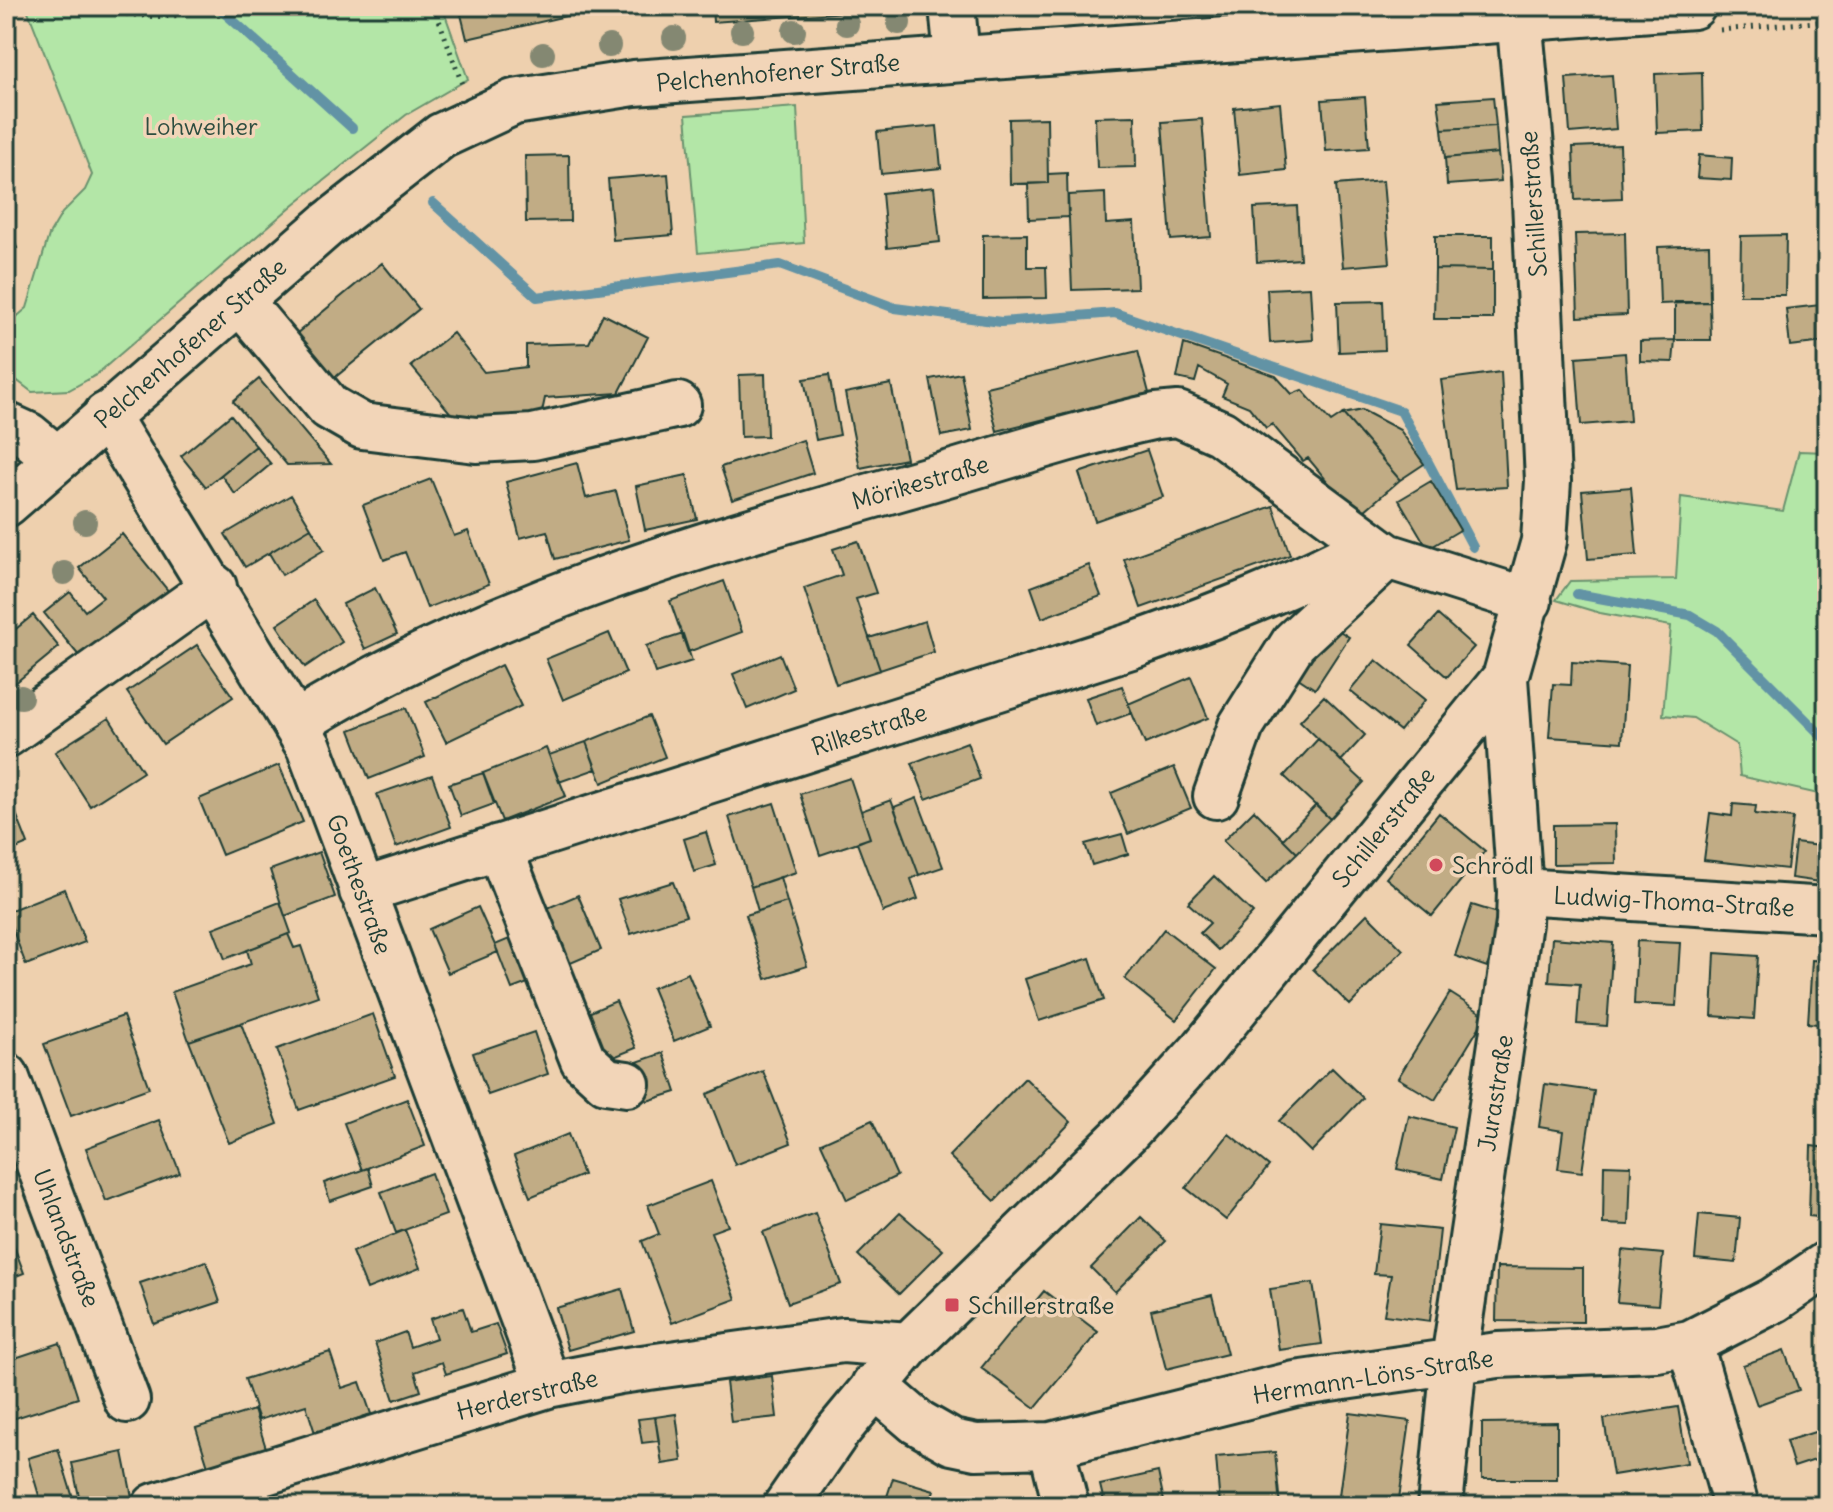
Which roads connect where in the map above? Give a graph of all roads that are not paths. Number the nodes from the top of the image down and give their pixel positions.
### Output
1 (952, 6) edge
2 (1693, 6) edge
3 (1518, 12) edge
4 (957, 57) junction
5 (239, 300) junction
6 (678, 405) dead end
7 (106, 415) junction
8 (6, 425) edge
9 (57, 459) junction
10 (6, 504) edge
11 (1378, 551) junction
12 (214, 587) junction
13 (1529, 601) junction
14 (1505, 678) junction
15 (297, 723) junction
16 (6, 735) edge
17 (1216, 796) dead end
18 (499, 847) junction
19 (362, 891) junction
20 (1520, 891) junction
21 (1827, 910) edge
22 (6, 1076) edge
23 (627, 1084) dead end
24 (1827, 1264) edge
25 (1690, 1343) junction
26 (909, 1345) junction
27 (1454, 1360) junction
28 (548, 1385) junction
29 (874, 1385) junction
30 (127, 1400) dead end
31 (1051, 1445) junction
32 (155, 1506) edge
33 (786, 1506) edge
34 (1066, 1506) edge
35 (1440, 1506) edge
36 (1736, 1506) edge

1 - 4 street
2 - 3 street, Pelchenhofener Straße
3 - 4 street, Pelchenhofener Straße
3 - 13 street, Schillerstraße
4 - 5 street, Pelchenhofener Straße
5 - 6 street
5 - 7 street, Pelchenhofener Straße
7 - 9 street, Pelchenhofener Straße
7 - 12 street, Goethestraße
8 - 9 street
9 - 10 street, Pelchenhofener Straße
11 - 13 street, Mörikestraße
11 - 15 street, Mörikestraße
11 - 17 street
11 - 18 street, Rilkestraße
12 - 15 street, Goethestraße
12 - 16 street
13 - 14 street, Schillerstraße
14 - 20 street, Jurastraße
14 - 26 street, Schillerstraße
15 - 19 street, Goethestraße
18 - 19 street, Rilkestraße
18 - 23 street
19 - 28 street, Goethestraße
20 - 21 street, Ludwig-Thoma-Straße
20 - 27 street, Jurastraße
22 - 30 street, Uhlandstraße
24 - 25 street, Hermann-Löns-Straße
25 - 27 street, Hermann-Löns-Straße
25 - 36 street
26 - 28 street, Herderstraße
26 - 29 street, Schillerstraße
27 - 31 street, Hermann-Löns-Straße
27 - 35 street, Jurastraße
28 - 32 street, Herderstraße
29 - 31 street, Hermann-Löns-Straße
29 - 33 street, Schillerstraße
31 - 34 street

